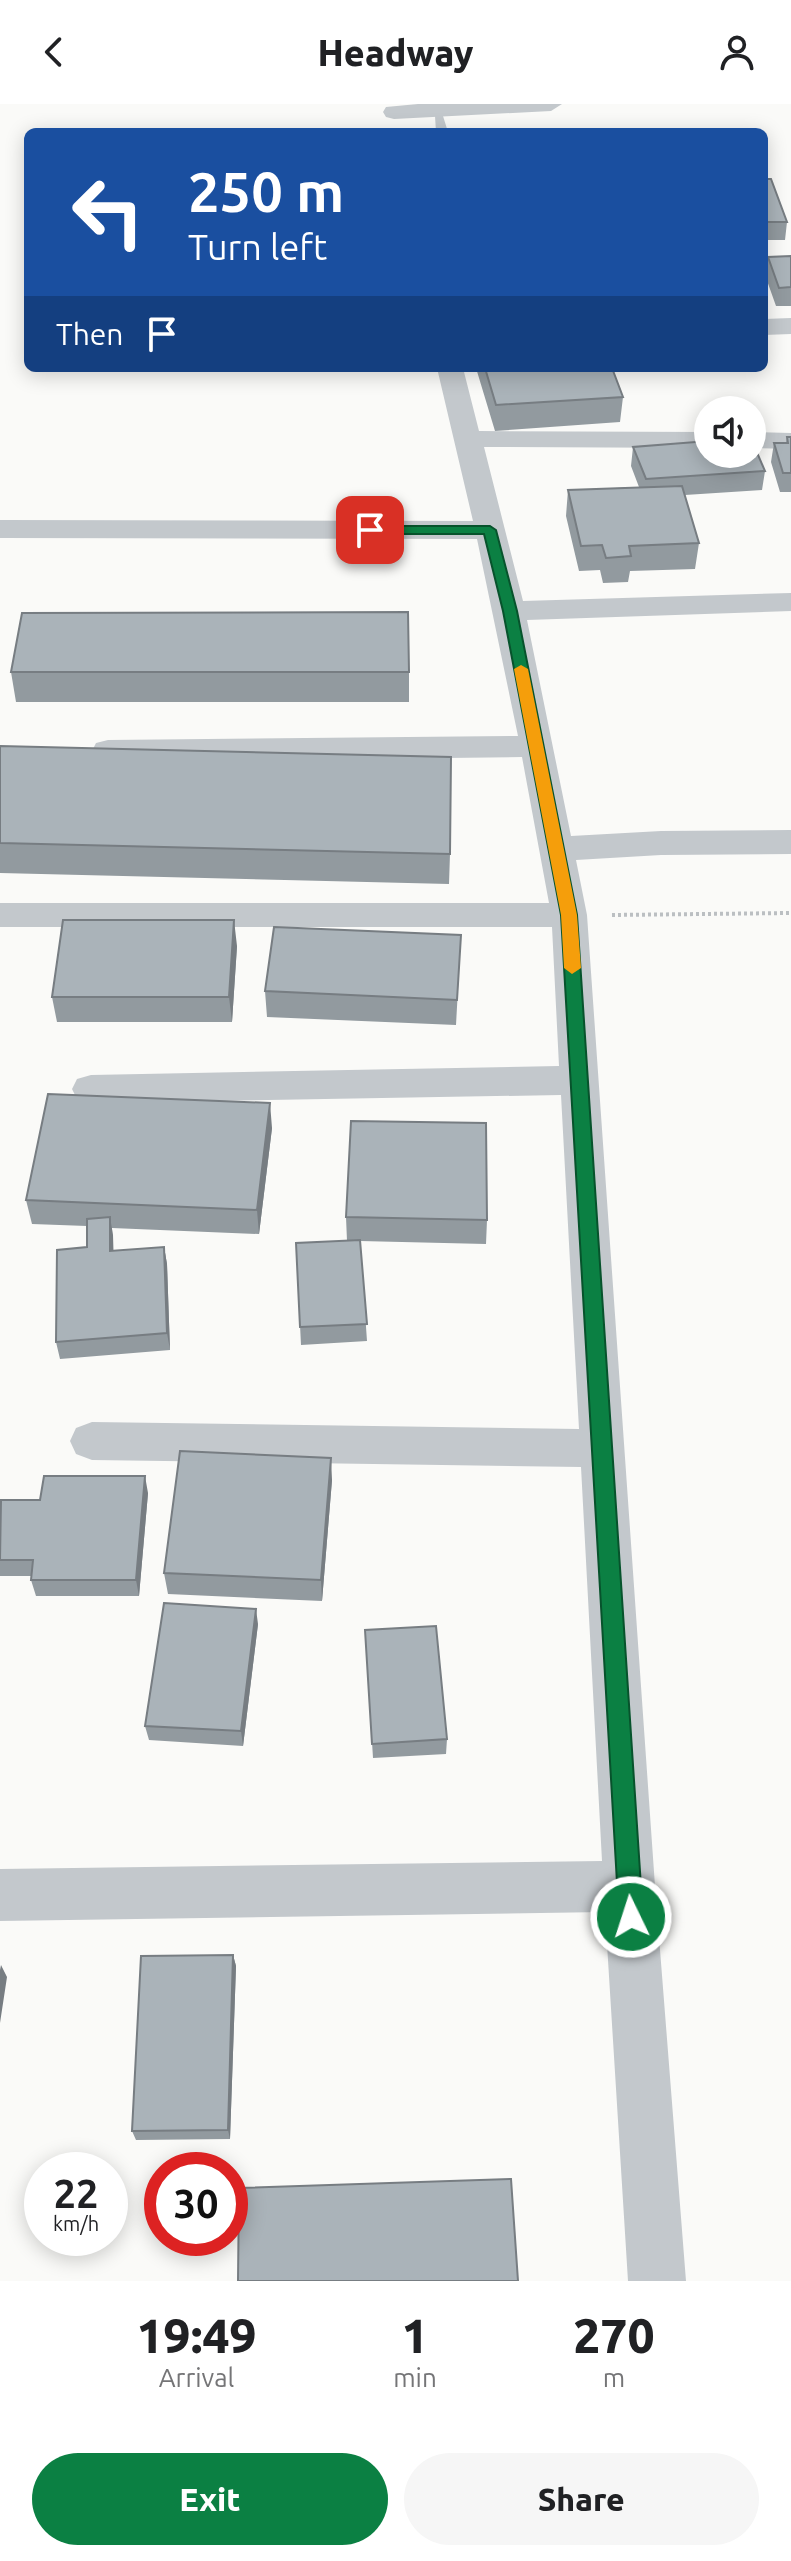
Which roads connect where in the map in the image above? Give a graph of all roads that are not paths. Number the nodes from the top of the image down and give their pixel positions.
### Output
1 (551, 104) edge
2 (395, 116) edge
3 (439, 118) dead end
4 (441, 128) edge
5 (791, 326) edge
6 (768, 327) edge
7 (451, 372) edge
8 (467, 439) junction
9 (694, 440) edge
10 (766, 440) edge
11 (791, 441) edge
12 (0, 529) edge
13 (490, 530) junction
14 (791, 602) edge
15 (510, 611) junction
16 (536, 746) junction
17 (78, 751) edge
18 (791, 842) edge
19 (556, 849) junction
20 (0, 915) edge
21 (569, 915) junction
22 (579, 1080) junction
23 (91, 1089) dead end
24 (92, 1441) dead end
25 (602, 1448) junction
26 (629, 1886) junction
27 (0, 1895) edge
28 (657, 2281) edge

1 - 2 street
3 - 4 lane
5 - 6 street
7 - 8 street
8 - 9 street
8 - 13 street
10 - 11 street
12 - 13 street
13 - 15 street
14 - 15 street
15 - 16 street
16 - 17 street
16 - 19 street
18 - 19 street
19 - 21 street
20 - 21 street
21 - 22 street
22 - 23 street
22 - 25 street
24 - 25 street
25 - 26 street
26 - 27 street
26 - 28 street

